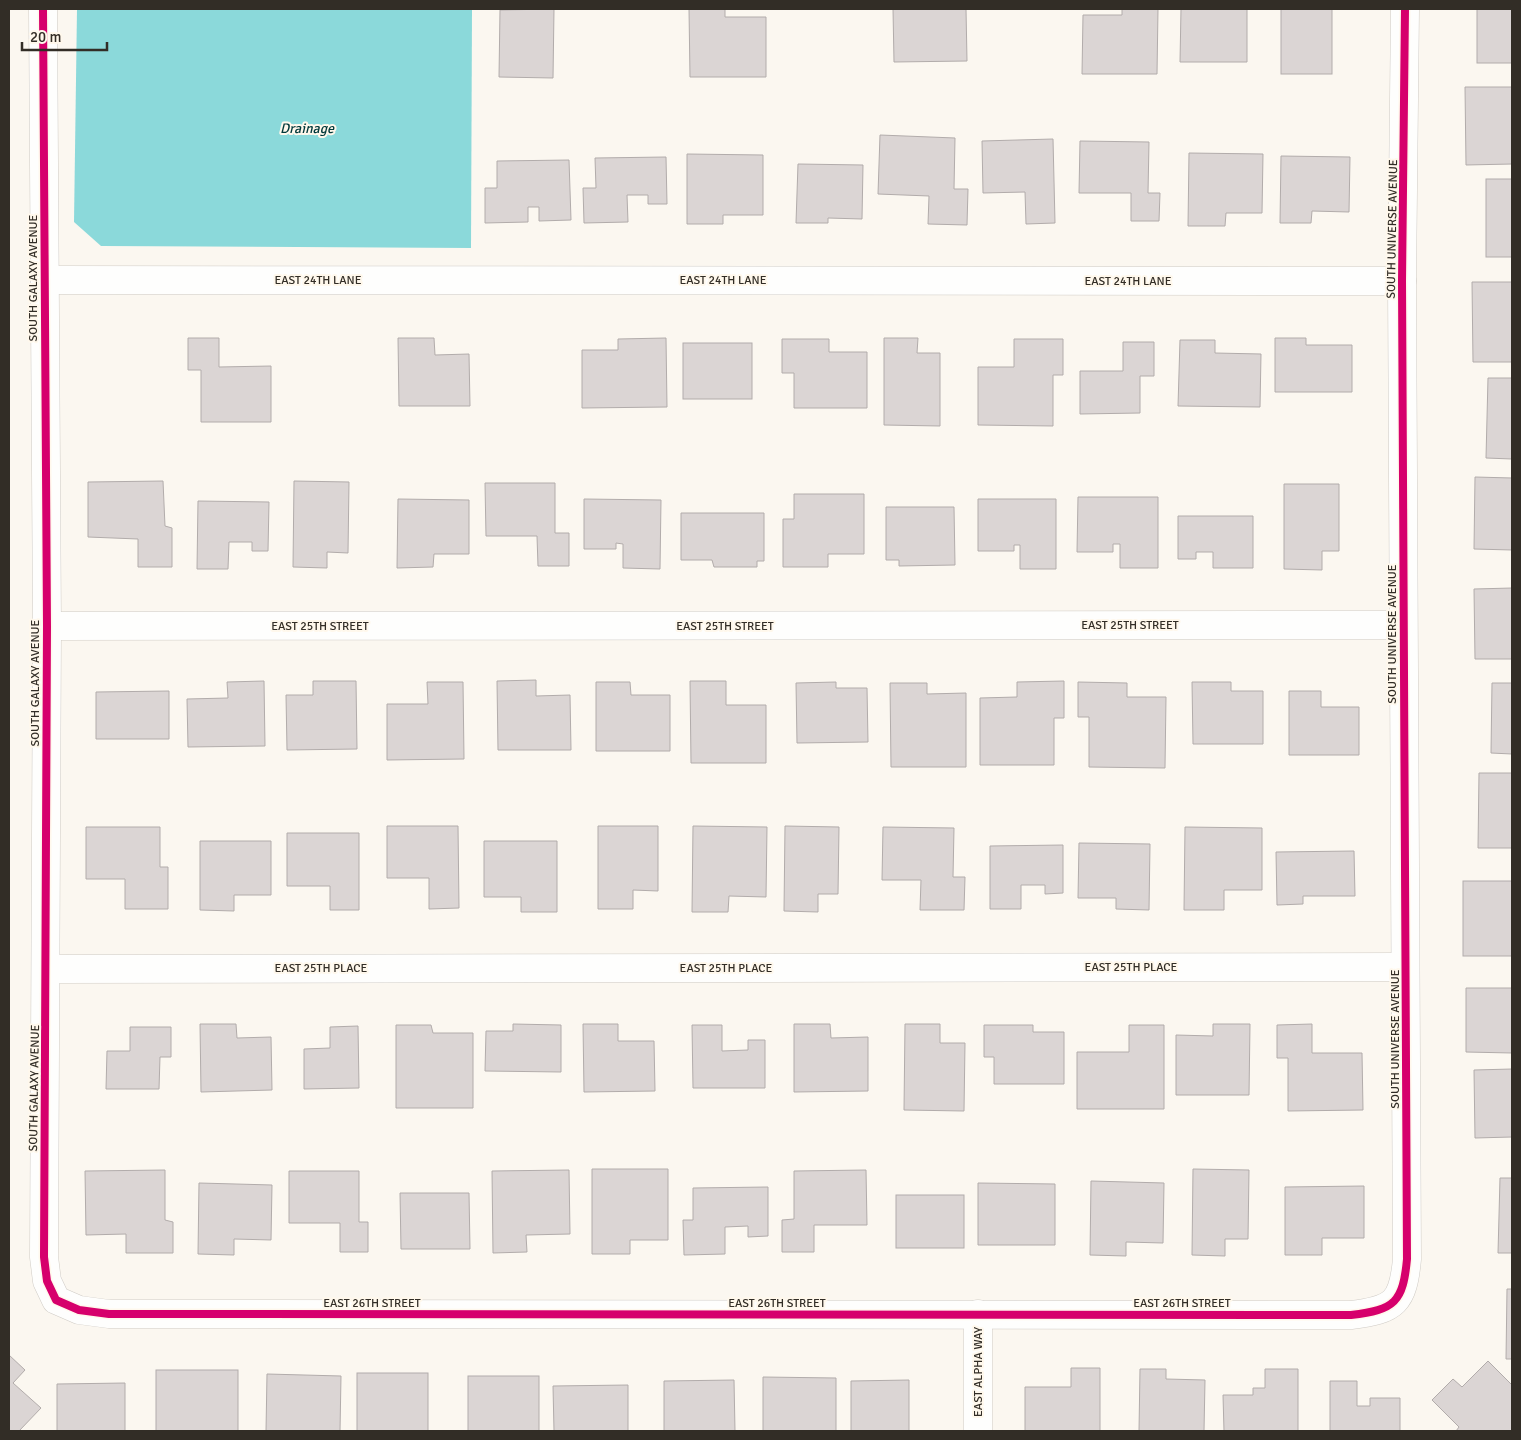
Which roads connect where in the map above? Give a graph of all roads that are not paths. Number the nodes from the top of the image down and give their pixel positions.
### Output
1 (43, 9) edge
2 (1405, 9) edge
3 (45, 280) junction
4 (1402, 281) junction
5 (1403, 625) junction
6 (47, 626) junction
7 (1405, 967) junction
8 (46, 968) junction
9 (1407, 1259) joint
10 (109, 1314) joint
11 (978, 1314) junction
12 (978, 1431) edge

1 - 3 street, SOUTH GALAXY AVENUE
2 - 4 street, SOUTH UNIVERSE AVENUE
3 - 4 street, EAST 24TH LANE
3 - 6 street, SOUTH GALAXY AVENUE
4 - 5 street, SOUTH UNIVERSE AVENUE
5 - 6 street, EAST 25TH STREET
5 - 7 street, SOUTH UNIVERSE AVENUE
6 - 8 street, SOUTH GALAXY AVENUE
7 - 8 street, EAST 25TH PLACE
7 - 9 street, SOUTH UNIVERSE AVENUE
8 - 10 street, SOUTH GALAXY AVENUE
9 - 11 street, EAST 26TH STREET
10 - 11 street, EAST 26TH STREET
11 - 12 street, EAST ALPHA WAY

